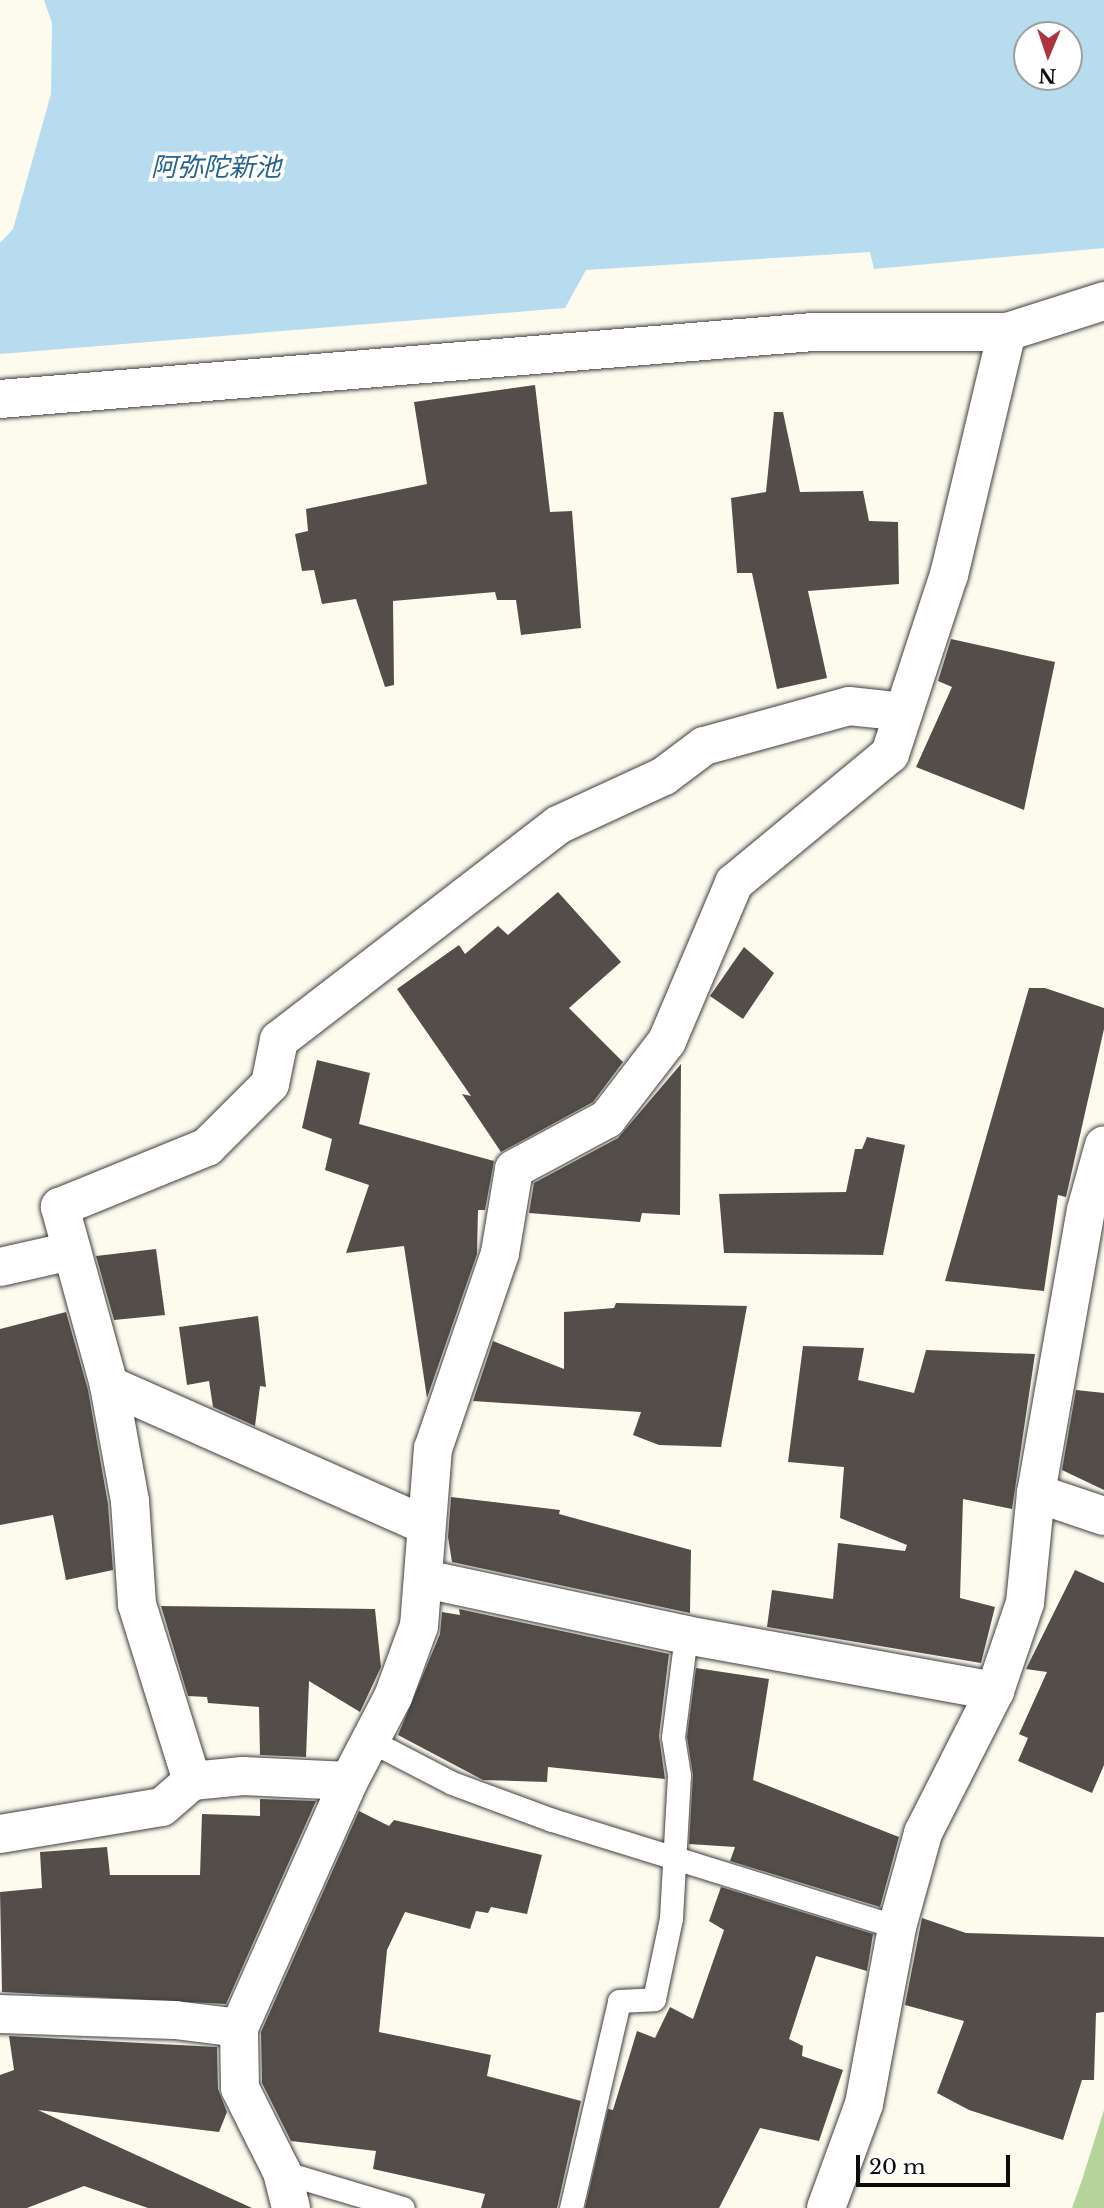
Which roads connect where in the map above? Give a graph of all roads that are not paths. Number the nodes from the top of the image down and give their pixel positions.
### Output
1 (1104, 302) edge
2 (1007, 332) junction
3 (0, 399) edge
4 (904, 712) junction
5 (1104, 1145) edge
6 (71, 1251) junction
7 (0, 1267) edge
8 (109, 1385) junction
9 (1035, 1493) junction
10 (1104, 1516) edge
11 (425, 1525) junction
12 (425, 1579) junction
13 (686, 1635) junction
14 (995, 1691) junction
15 (370, 1741) junction
16 (192, 1781) junction
17 (349, 1781) junction
18 (0, 1834) edge
19 (677, 1859) junction
20 (897, 1927) junction
21 (0, 2014) edge
22 (239, 2028) junction
23 (286, 2190) edge
24 (403, 2208) edge
25 (571, 2208) edge
26 (826, 2208) edge

1 - 2 street
2 - 3 street
2 - 4 street
4 - 6 street
4 - 11 street
5 - 9 street
6 - 7 street
6 - 8 street
8 - 11 street
8 - 16 street
9 - 10 street
9 - 14 street
11 - 12 street
12 - 13 street
12 - 15 street
13 - 14 street
13 - 19 lane
14 - 20 street
15 - 17 street
15 - 19 lane
16 - 17 street
16 - 18 street
17 - 22 street
19 - 20 lane
19 - 25 lane
20 - 26 street
21 - 22 street
22 - 23 street
23 - 24 lane

